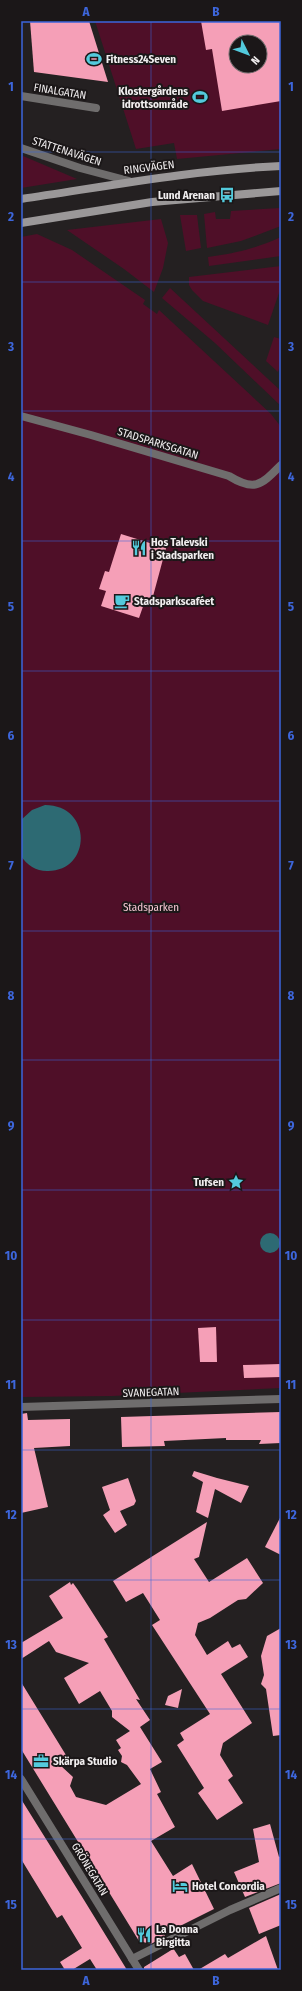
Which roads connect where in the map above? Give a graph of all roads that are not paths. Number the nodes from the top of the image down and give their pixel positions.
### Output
1 (21, 96) edge
2 (96, 108) dead end
3 (21, 148) edge
4 (281, 166) edge
5 (129, 181) junction
6 (281, 191) edge
7 (21, 199) edge
8 (21, 223) edge
9 (21, 416) edge
10 (281, 465) edge
11 (281, 1399) edge
12 (21, 1407) edge
13 (21, 1779) edge
14 (281, 1888) edge
15 (132, 1959) junction
16 (139, 1970) edge

1 - 2 street, FINALGATAN
3 - 5 street, STATTENAVÄGEN
4 - 5 main road, RINGVÄGEN
5 - 7 main road, RINGVÄGEN
6 - 8 main road
9 - 10 street, STADSPARKSGATAN
11 - 12 street, SVANEGATAN
13 - 15 street, GRÖNEGATAN
14 - 15 street
15 - 16 street, GRÖNEGATAN

